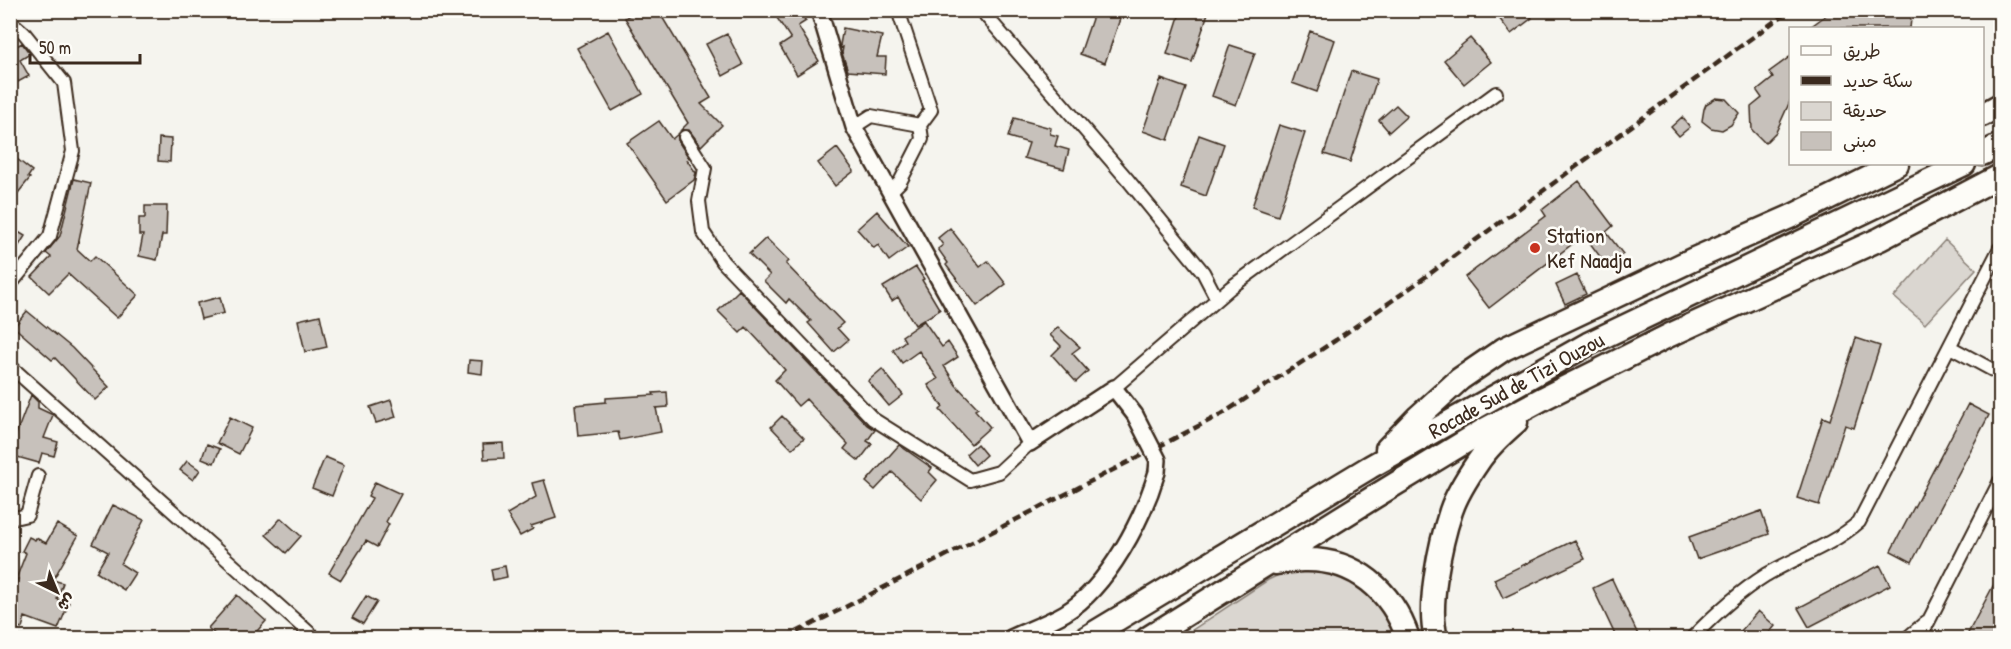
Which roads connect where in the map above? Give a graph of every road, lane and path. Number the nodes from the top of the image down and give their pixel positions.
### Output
1 (819, 10) edge
2 (898, 10) edge
3 (981, 10) edge
4 (10, 21) edge
5 (1496, 93) dead end
6 (2001, 105) edge
7 (1984, 114) edge
8 (920, 125) junction
9 (854, 127) junction
10 (685, 137) dead end
11 (2001, 145) edge
12 (1984, 154) edge
13 (1895, 165) edge
14 (1962, 165) edge
15 (2001, 176) edge
16 (891, 192) junction
17 (2001, 248) edge
18 (10, 285) edge
19 (1217, 299) junction
20 (1950, 347) junction
21 (10, 366) edge
22 (2001, 374) edge
23 (1114, 388) junction
24 (1544, 398) junction
25 (1030, 443) junction
26 (1370, 467) junction
27 (38, 476) dead end
28 (2001, 481) edge
29 (10, 519) edge
30 (1267, 564) junction
31 (1934, 615) junction
32 (315, 639) edge
33 (1011, 639) edge
34 (1086, 639) edge
35 (1148, 639) edge
36 (1408, 639) edge
37 (1436, 639) edge
38 (1692, 639) edge
39 (1907, 639) edge
40 (1920, 639) edge

1 - 9 street
2 - 8 street
3 - 19 street
4 - 18 street
5 - 19 street
6 - 7 highway
8 - 9 street
8 - 16 street
9 - 16 street
10 - 25 street
11 - 12 highway
13 - 26 highway
14 - 26 highway, Rocade Sud de Tizi Ouzou
15 - 24 highway, Rocade Sud de Tizi Ouzou
16 - 25 street
17 - 20 street
19 - 23 street
20 - 22 street
20 - 38 street
21 - 32 street
23 - 25 street
23 - 33 street, bridge
24 - 30 highway, Rocade Sud de Tizi Ouzou
24 - 37 highway
26 - 34 highway, Rocade Sud de Tizi Ouzou
27 - 29 street
28 - 31 street
30 - 35 highway, Rocade Sud de Tizi Ouzou
30 - 36 highway
31 - 39 street
31 - 40 street

